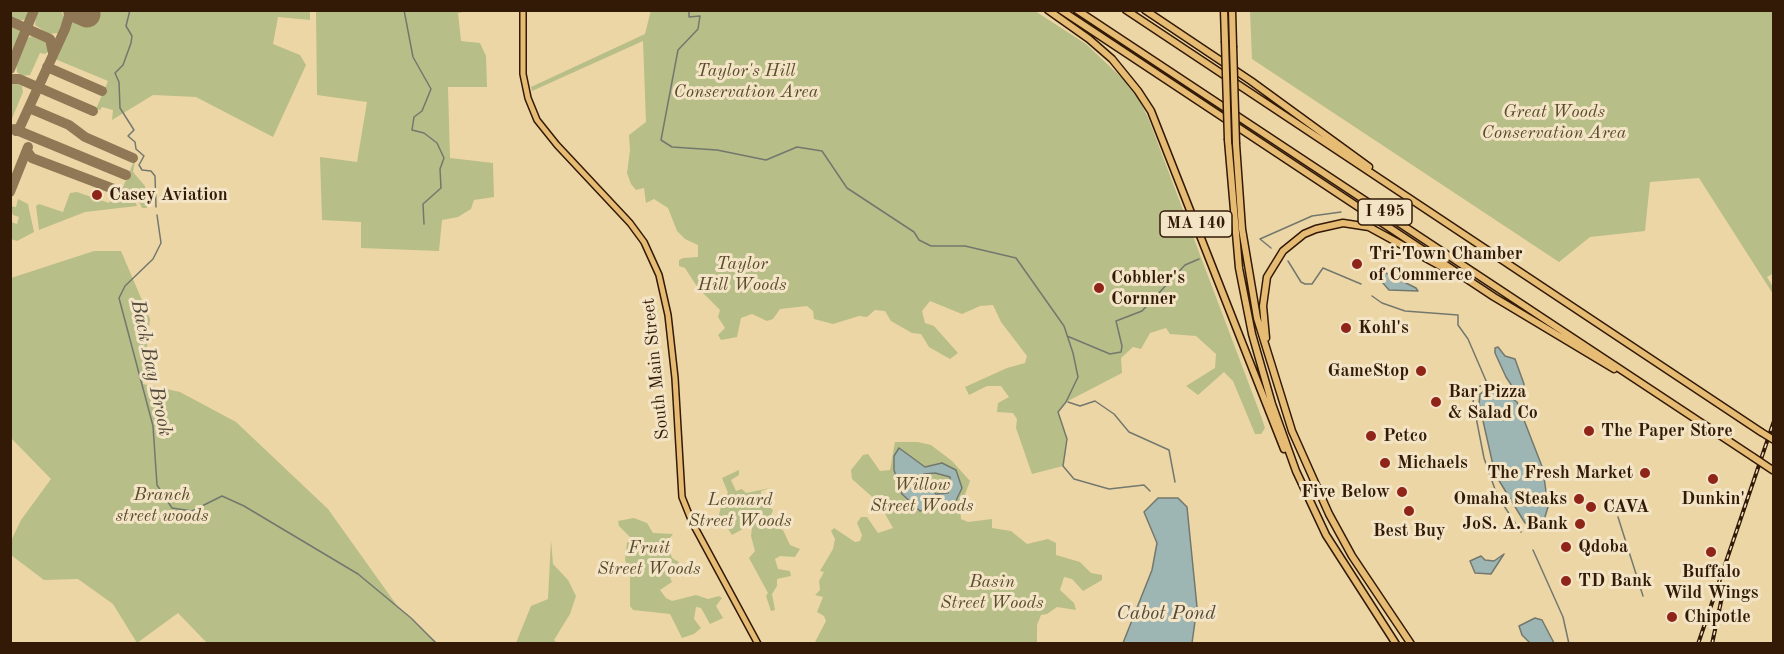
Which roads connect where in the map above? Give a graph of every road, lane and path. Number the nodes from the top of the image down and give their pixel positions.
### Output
1 (523, 10) edge
2 (1048, 10) edge
3 (1061, 10) edge
4 (1077, 10) edge
5 (1126, 10) edge
6 (1224, 10) edge
7 (1232, 10) edge
8 (1146, 11) edge
9 (1402, 193) junction
10 (1494, 297) junction
11 (1270, 365) junction
12 (1646, 386) junction
13 (1773, 440) edge
14 (1296, 471) junction
15 (1773, 471) edge
16 (758, 644) edge
17 (1396, 644) edge
18 (1412, 644) edge

1 - 16 main road, South Main Street
2 - 14 highway, MA 140
3 - 10 highway
4 - 12 highway, I 495
5 - 9 highway, I 495
6 - 14 highway, bridge
7 - 11 highway, MA 140, bridge
8 - 9 highway
9 - 13 highway, I 495, bridge
10 - 11 highway
10 - 12 highway
11 - 18 highway, MA 140
12 - 15 highway, I 495, bridge
14 - 17 highway, MA 140

